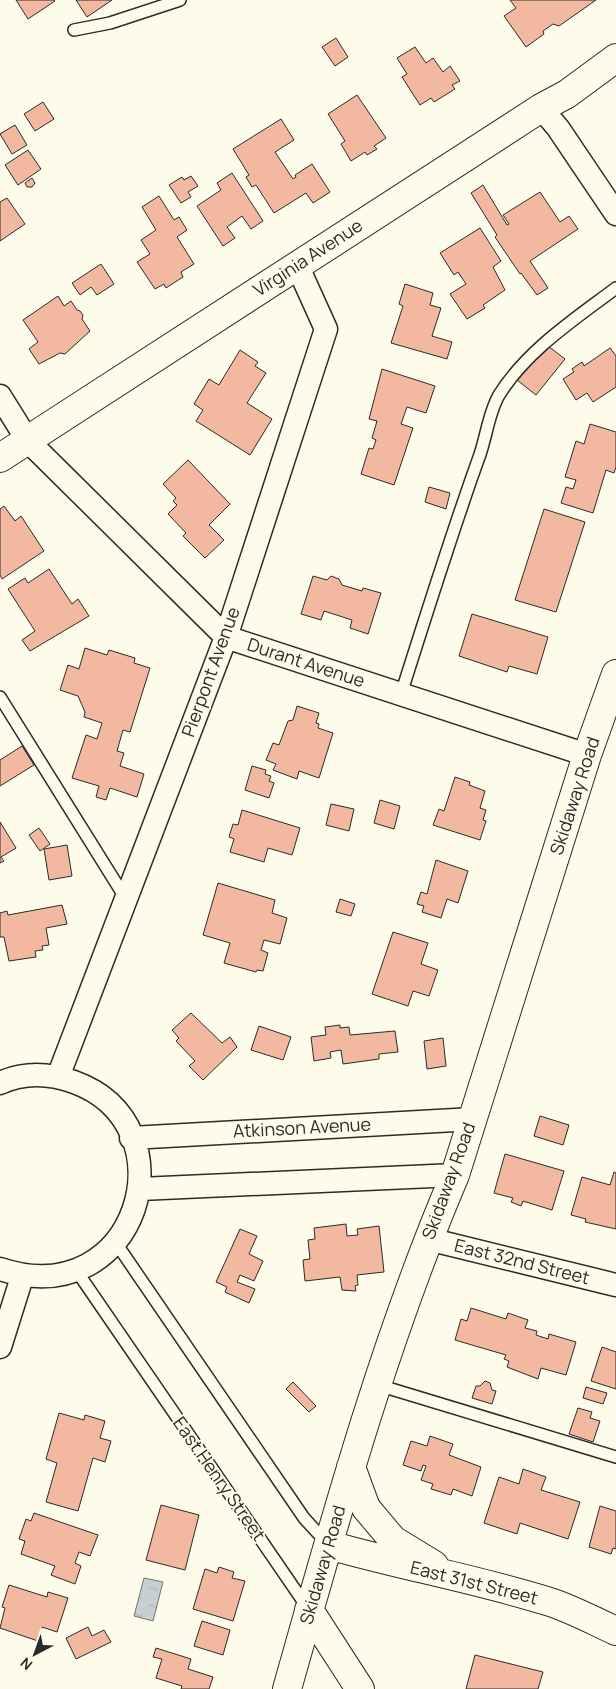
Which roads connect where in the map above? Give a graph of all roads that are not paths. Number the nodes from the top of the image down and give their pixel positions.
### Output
1 (180, 0) edge
2 (74, 30) dead end
3 (616, 58) edge
4 (541, 108) junction
5 (616, 214) edge
6 (297, 265) junction
7 (616, 288) edge
8 (0, 396) edge
9 (28, 441) junction
10 (0, 458) edge
11 (226, 637) junction
12 (616, 674) edge
13 (401, 694) junction
14 (0, 697) edge
15 (587, 754) junction
16 (126, 899) junction
17 (58, 1077) junction
18 (0, 1083) edge
19 (473, 1119) junction
20 (132, 1138) junction
21 (455, 1175) junction
22 (140, 1189) junction
23 (428, 1239) junction
24 (116, 1243) junction
25 (0, 1269) edge
26 (76, 1270) junction
27 (22, 1277) junction
28 (616, 1285) edge
29 (0, 1347) edge
30 (378, 1385) junction
31 (616, 1457) edge
32 (351, 1467) junction
33 (329, 1546) junction
34 (456, 1576) junction
35 (310, 1610) junction
36 (616, 1631) edge
37 (287, 1689) edge
38 (360, 1689) edge

1 - 2 lane
3 - 4 main road, Virginia Avenue
4 - 5 street
4 - 6 main road, Virginia Avenue
6 - 9 main road, Virginia Avenue
6 - 11 street, Pierpont Avenue
7 - 13 lane
8 - 9 street, Durant Avenue
9 - 10 main road, Virginia Avenue
9 - 11 street, Durant Avenue
11 - 13 street, Durant Avenue
11 - 16 street, Pierpont Avenue
12 - 15 main road, Skidaway Road
13 - 15 street, Durant Avenue
14 - 16 lane
15 - 19 main road, Skidaway Road
16 - 17 street, Pierpont Avenue
17 - 18 street
17 - 20 street
19 - 20 street, Atkinson Avenue
19 - 21 main road, Skidaway Road
20 - 22 street
21 - 22 street
21 - 23 main road, Skidaway Road
22 - 24 street
23 - 28 street, East 32nd Street
23 - 30 main road, Skidaway Road
24 - 26 street
24 - 33 lane
25 - 27 street
26 - 27 street
26 - 35 lane, East Henry Street
27 - 29 street
30 - 31 lane
30 - 32 main road, Skidaway Road
32 - 33 main road, Skidaway Road
32 - 34 main road
33 - 34 main road, East 31st Street
33 - 35 main road, Skidaway Road
34 - 36 main road, East 31st Street
35 - 37 main road, Skidaway Road
35 - 38 main road, East Henry Street

